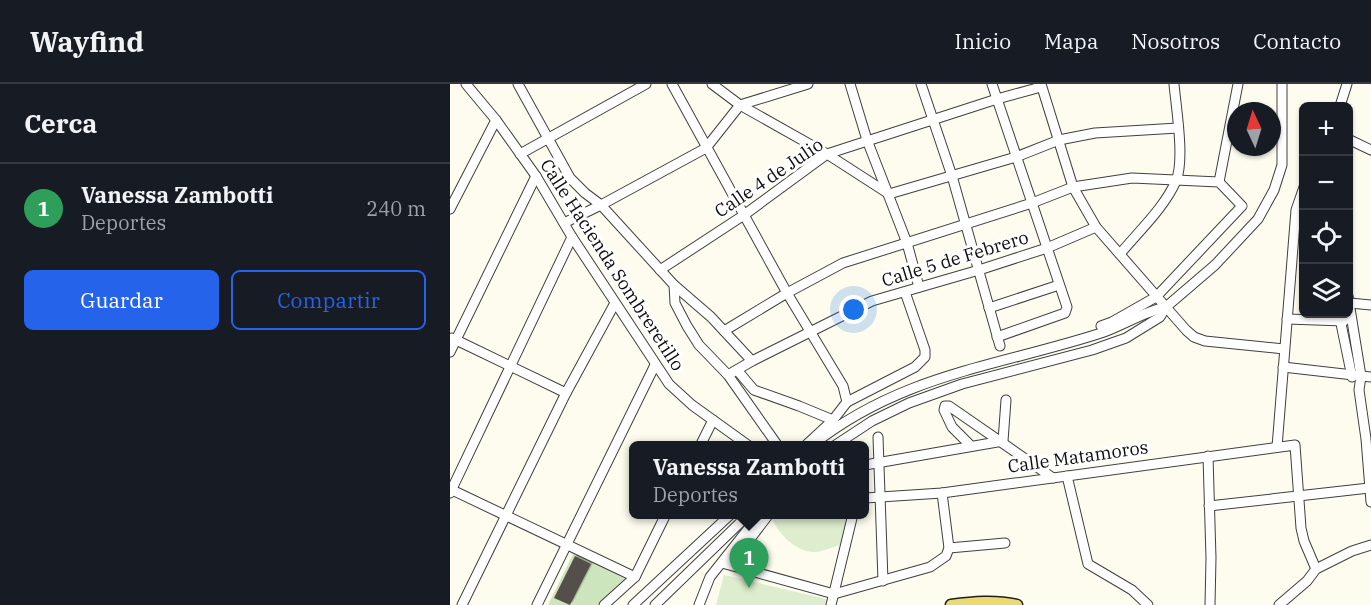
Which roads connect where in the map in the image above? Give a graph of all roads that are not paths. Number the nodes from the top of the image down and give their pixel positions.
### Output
1 (465, 84) edge
2 (518, 84) edge
3 (646, 84) edge
4 (672, 84) edge
5 (712, 84) edge
6 (767, 84) edge
7 (808, 84) edge
8 (850, 84) edge
9 (921, 84) edge
10 (992, 84) edge
11 (1174, 84) edge
12 (1238, 84) edge
13 (1282, 84) edge
14 (1347, 84) edge
15 (1041, 86) edge
16 (772, 95) junction
17 (997, 99) junction
18 (1341, 102) edge
19 (740, 105) junction
20 (496, 120) junction
21 (933, 121) junction
22 (1178, 128) junction
23 (547, 138) junction
24 (867, 140) junction
25 (1059, 140) junction
26 (1353, 141) edge
27 (706, 148) junction
28 (1371, 150) edge
29 (520, 154) junction
30 (827, 154) junction
31 (1016, 157) junction
32 (536, 176) junction
33 (952, 176) junction
34 (1177, 179) junction
35 (1219, 182) junction
36 (1072, 187) junction
37 (889, 195) junction
38 (1299, 201) edge
39 (1032, 203) junction
40 (602, 205) junction
41 (450, 209) edge
42 (744, 215) junction
43 (564, 223) junction
44 (966, 224) junction
45 (1096, 227) junction
46 (572, 237) junction
47 (907, 243) junction
48 (1047, 248) junction
49 (1120, 254) junction
50 (660, 270) junction
51 (979, 270) junction
52 (674, 285) junction
53 (1059, 285) junction
54 (919, 287) junction
55 (905, 292) junction
56 (787, 293) junction
57 (1156, 297) junction
58 (1353, 300) edge
59 (615, 303) junction
60 (1371, 304) edge
61 (1166, 307) junction
62 (989, 308) junction
63 (1314, 318) edge
64 (1340, 318) edge
65 (1343, 318) edge
66 (1352, 318) edge
67 (1287, 319) junction
68 (1352, 321) junction
69 (1101, 326) dead end
70 (724, 331) junction
71 (811, 332) junction
72 (453, 338) edge
73 (1284, 348) junction
74 (450, 352) edge
75 (752, 361) junction
76 (656, 364) junction
77 (1283, 367) junction
78 (511, 368) junction
79 (733, 373) junction
80 (1351, 374) junction
81 (1366, 377) edge
82 (1359, 390) junction
83 (566, 393) junction
84 (1006, 400) dead end
85 (847, 402) junction
86 (713, 420) junction
87 (833, 420) junction
88 (878, 437) dead end
89 (702, 441) edge
90 (742, 441) edge
91 (775, 441) edge
92 (810, 441) edge
93 (818, 441) edge
94 (842, 441) edge
95 (1003, 441) junction
96 (971, 446) junction
97 (1277, 447) junction
98 (1208, 456) junction
99 (879, 463) junction
100 (869, 464) edge
101 (1067, 476) junction
102 (1053, 478) junction
103 (1369, 488) junction
104 (451, 491) edge
105 (942, 492) junction
106 (1299, 494) junction
107 (869, 498) edge
108 (880, 498) junction
109 (1371, 502) edge
110 (1209, 506) junction
111 (507, 517) junction
112 (664, 519) edge
113 (726, 519) edge
114 (744, 519) edge
115 (756, 519) edge
116 (765, 519) edge
117 (852, 519) edge
118 (1005, 543) dead end
119 (566, 544) junction
120 (1371, 545) edge
121 (949, 548) junction
122 (722, 562) junction
123 (1316, 569) junction
124 (635, 578) junction
125 (883, 581) junction
126 (834, 594) junction
127 (462, 605) edge
128 (537, 605) edge
129 (604, 605) edge
130 (633, 605) edge
131 (655, 605) edge
132 (699, 605) edge
133 (831, 605) edge
134 (951, 605) edge
135 (1017, 605) edge
136 (1148, 605) edge
137 (1210, 605) edge
138 (1278, 605) edge

1 - 20 street, Calle Hacienda Sombreretillo
2 - 23 street
3 - 23 street
4 - 27 street
5 - 19 street
6 - 16 street
7 - 16 street
8 - 24 street
9 - 21 street
10 - 17 street
11 - 22 street
12 - 35 street
13 - 61 street
14 - 18 street
15 - 17 street, Calle 4 de Julio
15 - 25 street
16 - 19 street
17 - 21 street, Calle 4 de Julio
17 - 31 street
19 - 27 street
19 - 30 street
20 - 29 street, Calle Hacienda Sombreretillo
20 - 41 street
21 - 24 street, Calle 4 de Julio
21 - 33 street
22 - 25 street
22 - 34 street
23 - 29 street
23 - 40 street
24 - 30 street, Calle 4 de Julio
24 - 37 street
25 - 31 street
25 - 36 street
26 - 28 street
27 - 40 street
27 - 42 street
29 - 32 street, Calle Hacienda Sombreretillo
30 - 37 street
30 - 42 street, Calle 4 de Julio
31 - 33 street
31 - 39 street
32 - 43 street, Calle Hacienda Sombreretillo
32 - 72 street
33 - 37 street
33 - 44 street
34 - 35 street
34 - 36 street
34 - 49 street
35 - 57 street
36 - 39 street
36 - 45 street
37 - 47 street
38 - 67 street
39 - 44 street
39 - 48 street
40 - 43 street
40 - 50 street
42 - 50 street, Calle 4 de Julio
42 - 56 street
43 - 46 street, Calle Hacienda Sombreretillo
44 - 47 street
44 - 51 street
45 - 48 street, Calle 5 de Febrero
45 - 49 street
46 - 59 street, Calle Hacienda Sombreretillo
46 - 78 street
47 - 54 street
47 - 56 street
48 - 51 street, Calle 5 de Febrero
48 - 53 street
49 - 57 street
50 - 52 street
51 - 54 street, Calle 5 de Febrero
51 - 62 street
52 - 70 street
52 - 79 street
53 - 62 street
53 - 62 street
54 - 55 street, Calle 5 de Febrero
55 - 71 street, Calle 5 de Febrero
55 - 85 street
56 - 70 street
56 - 71 street
57 - 61 street
57 - 69 street
58 - 60 street
59 - 76 street, Calle Hacienda Sombreretillo
59 - 83 street
61 - 73 street
61 - 93 street
61 - 94 street
63 - 67 street
64 - 80 street
65 - 68 street
66 - 68 street
67 - 73 street
68 - 81 street
70 - 75 street
71 - 75 street, Calle 5 de Febrero
71 - 85 street
72 - 74 street
72 - 78 street
73 - 77 street
75 - 79 street, Calle 5 de Febrero
76 - 86 street, Calle Hacienda Sombreretillo
76 - 119 street
77 - 80 street
77 - 97 street
78 - 83 street
78 - 104 street
79 - 87 street
79 - 91 street
80 - 81 street
80 - 82 street
81 - 82 street
82 - 103 street
83 - 111 street
84 - 95 street
85 - 87 street
86 - 89 street
86 - 90 street, Calle Hacienda Sombreretillo
87 - 92 street
88 - 99 street
95 - 96 street
95 - 96 street
95 - 102 street
96 - 99 street
97 - 98 street, Calle Matamoros
97 - 106 street, Calle Matamoros
98 - 101 street, Calle Matamoros
98 - 110 street
99 - 100 street
99 - 108 street
101 - 102 street, Calle Matamoros
101 - 136 street
102 - 105 street, Calle Matamoros
103 - 106 street
103 - 109 street
104 - 111 street
105 - 108 street, Calle Matamoros
105 - 121 street
106 - 110 street
106 - 123 street
107 - 108 street, Calle Matamoros
108 - 125 street
110 - 137 street
111 - 119 street
111 - 127 street
112 - 124 street
113 - 130 street
114 - 131 street
115 - 122 street
116 - 122 street
117 - 126 street
118 - 121 street
119 - 124 street
119 - 128 street
120 - 123 street
121 - 125 street
122 - 126 street
122 - 132 street
123 - 138 street
124 - 129 street
125 - 126 street
126 - 133 street
134 - 135 main road

